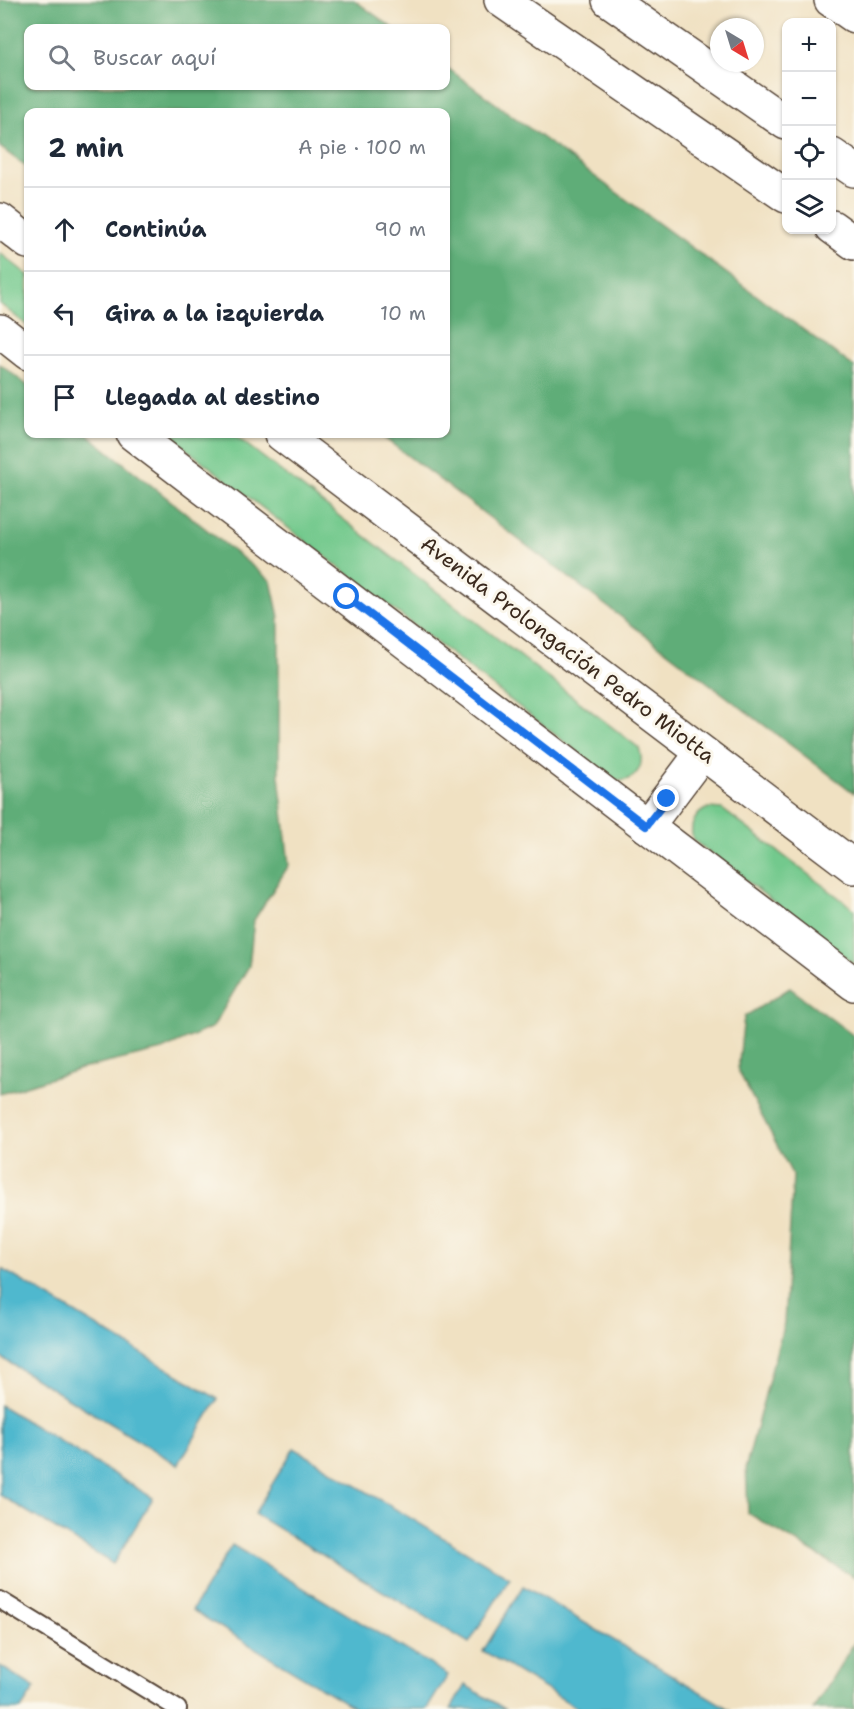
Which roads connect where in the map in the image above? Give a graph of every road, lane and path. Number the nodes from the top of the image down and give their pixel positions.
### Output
1 (501, 0) edge
2 (609, 0) edge
3 (831, 0) edge
4 (854, 16) edge
5 (782, 120) edge
6 (836, 158) edge
7 (854, 170) edge
8 (782, 193) edge
9 (0, 220) edge
10 (836, 230) edge
11 (24, 239) edge
12 (854, 243) edge
13 (0, 331) edge
14 (24, 350) edge
15 (138, 438) edge
16 (286, 438) edge
17 (702, 753) junction
18 (646, 826) junction
19 (854, 867) edge
20 (854, 984) edge
21 (0, 1600) edge
22 (178, 1709) edge

1 - 8 main road
2 - 5 main road
3 - 4 main road
6 - 7 main road
9 - 11 main road
10 - 12 main road
13 - 14 main road
15 - 18 main road
16 - 17 main road, Avenida Prolongación Pedro Miotta
17 - 18 main road
17 - 19 main road, Avenida Prolongación Pedro Miotta
18 - 20 main road
21 - 22 lane

